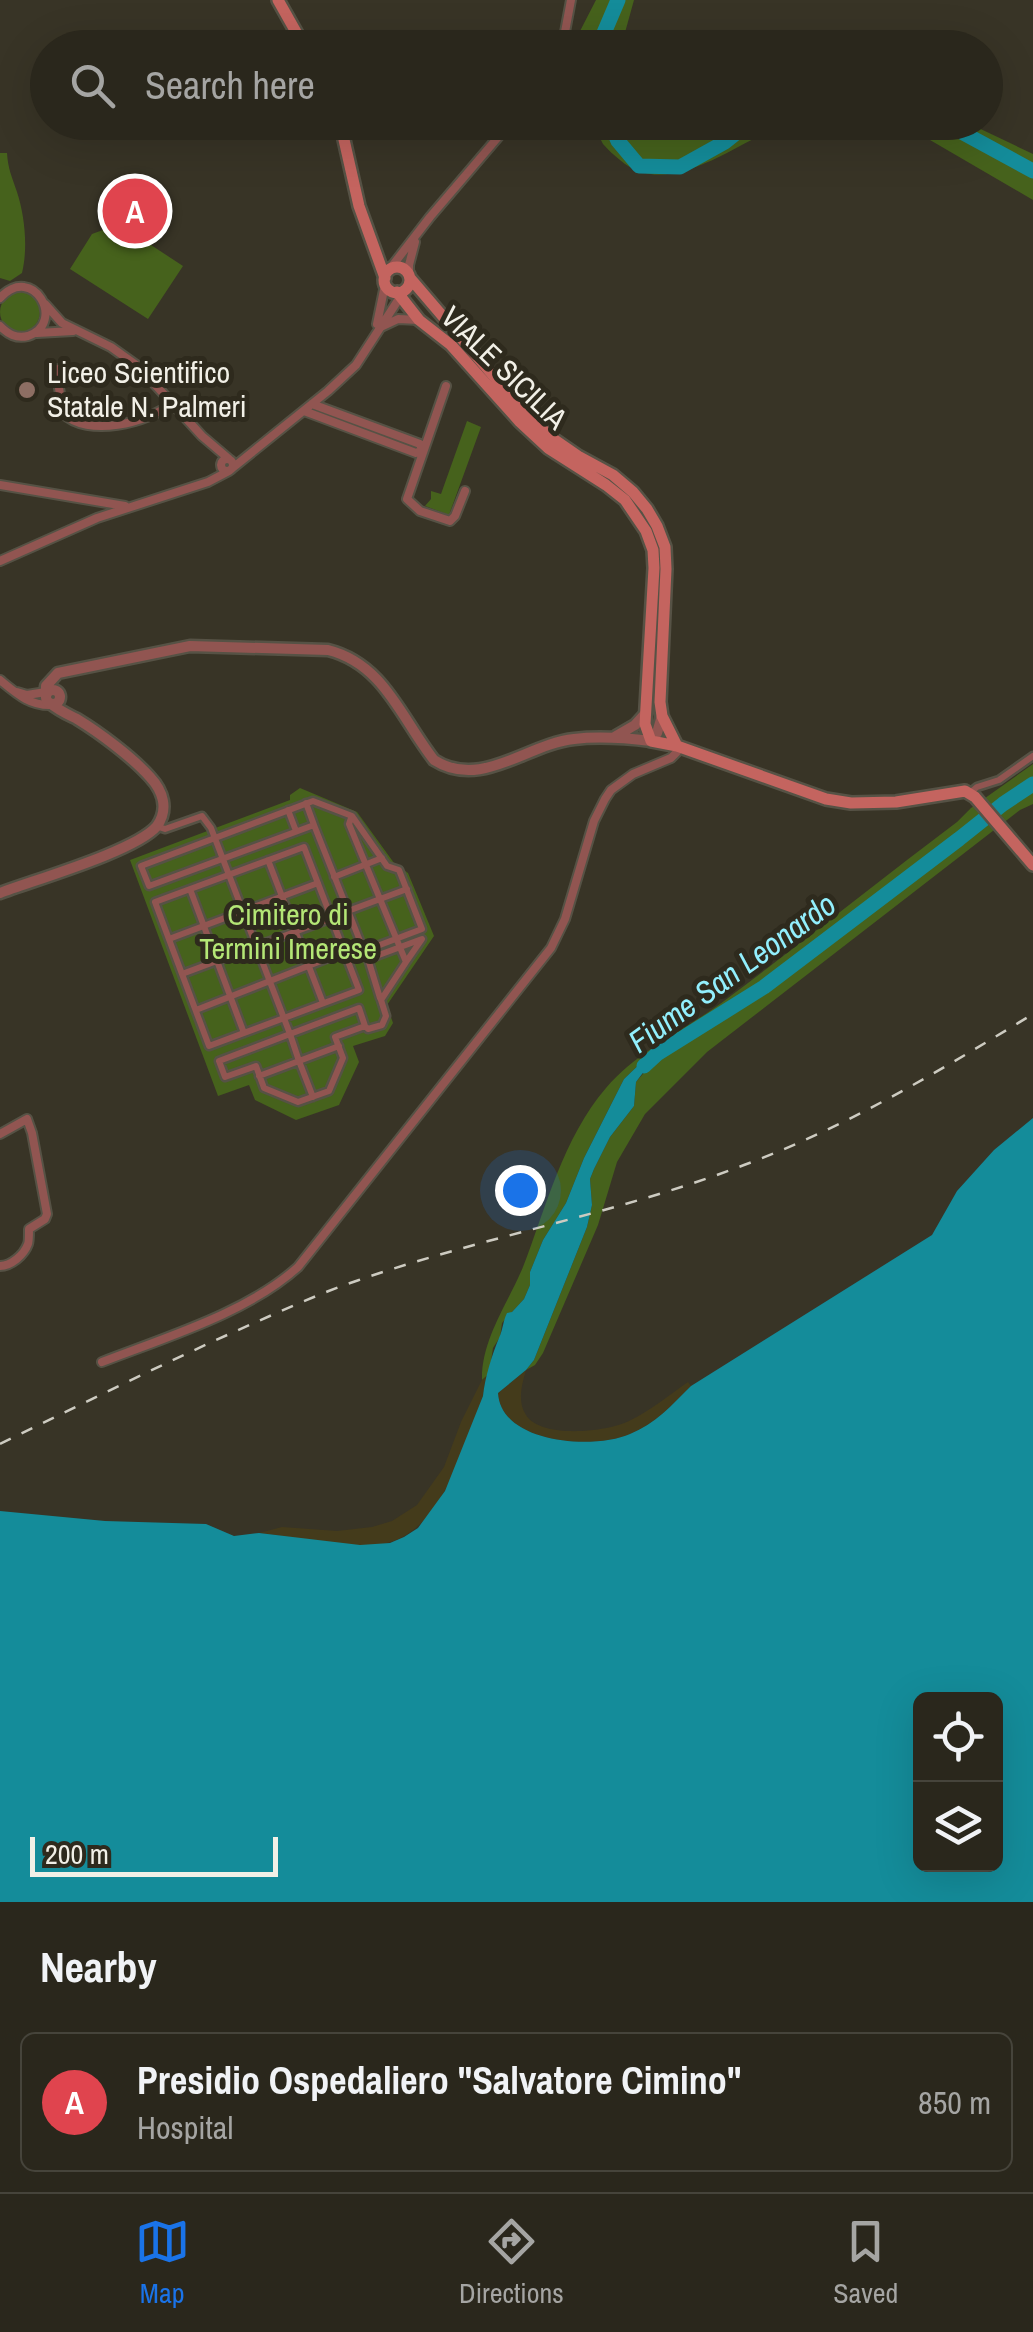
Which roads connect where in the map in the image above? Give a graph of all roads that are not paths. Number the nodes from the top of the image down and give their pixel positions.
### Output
1 (571, 0) edge
2 (278, 3) edge
3 (294, 30) edge
4 (565, 30) edge
5 (343, 140) edge
6 (497, 140) edge
7 (418, 232) junction
8 (370, 234) junction
9 (398, 280) junction
10 (0, 286) edge
11 (12, 288) junction
12 (0, 298) edge
13 (44, 304) junction
14 (419, 320) junction
15 (0, 326) edge
16 (78, 331) junction
17 (32, 334) junction
18 (375, 334) junction
19 (56, 368) dead end
20 (446, 386) dead end
21 (172, 403) junction
22 (308, 407) junction
23 (422, 450) junction
24 (226, 464) junction
25 (0, 485) edge
26 (465, 491) dead end
27 (95, 502) junction
28 (129, 507) junction
29 (96, 518) junction
30 (0, 561) edge
31 (0, 680) edge
32 (14, 691) junction
33 (53, 698) junction
34 (646, 713) junction
35 (662, 716) junction
36 (615, 737) junction
37 (652, 742) junction
38 (678, 746) junction
39 (1033, 756) edge
40 (972, 795) junction
41 (306, 803) junction
42 (288, 810) junction
43 (352, 816) junction
44 (159, 821) junction
45 (314, 825) junction
46 (296, 831) junction
47 (216, 838) junction
48 (382, 858) junction
49 (223, 859) junction
50 (268, 860) junction
51 (366, 864) junction
52 (1033, 864) edge
53 (229, 875) junction
54 (334, 877) junction
55 (318, 883) junction
56 (406, 889) junction
57 (190, 890) junction
58 (0, 892) edge
59 (282, 896) junction
60 (380, 899) junction
61 (243, 911) junction
62 (348, 911) junction
63 (332, 918) junction
64 (204, 926) junction
65 (296, 932) junction
66 (169, 939) junction
67 (398, 943) junction
68 (256, 946) junction
69 (344, 952) junction
70 (217, 962) junction
71 (406, 962) junction
72 (309, 966) junction
73 (182, 974) junction
74 (270, 982) junction
75 (230, 997) junction
76 (381, 1000) junction
77 (323, 1004) junction
78 (196, 1010) junction
79 (284, 1018) junction
80 (365, 1026) junction
81 (244, 1033) junction
82 (290, 1034) junction
83 (339, 1046) junction
84 (299, 1060) junction
85 (260, 1076) junction
86 (313, 1097) junction
87 (0, 1134) edge
88 (0, 1266) edge
89 (102, 1362) dead end

1 - 4 street
2 - 3 main road
5 - 8 main road
6 - 7 street
7 - 9 street
7 - 9 street
8 - 9 main road
8 - 9 main road
9 - 14 main road, VIALE SICILIA
9 - 18 street
9 - 18 street
9 - 35 main road, VIALE SICILIA
10 - 11 street
11 - 12 street
11 - 13 street
13 - 16 street
13 - 17 street
14 - 18 street
14 - 34 main road, VIALE SICILIA
15 - 17 street
16 - 17 street
16 - 21 street
18 - 22 street
19 - 21 street
20 - 23 street
21 - 24 street
22 - 23 street
22 - 24 street
23 - 26 street
24 - 28 street
25 - 27 street
27 - 28 street
27 - 29 street
28 - 29 street
29 - 30 street
31 - 32 street
32 - 33 street
32 - 33 street
33 - 36 street
33 - 44 street
34 - 36 street
34 - 37 main road, VIALE SICILIA
35 - 37 street
35 - 38 main road
36 - 37 street
37 - 38 main road
38 - 40 main road
38 - 89 street
39 - 40 street
40 - 52 main road
41 - 42 street
41 - 43 street
41 - 45 street
42 - 46 street
42 - 47 street
43 - 48 street
43 - 51 street
44 - 47 street
44 - 58 street
45 - 46 street
45 - 54 street
46 - 49 street
47 - 49 street
47 - 49 street
48 - 51 street
48 - 56 street
49 - 53 street
50 - 53 street
50 - 55 street
50 - 59 street
51 - 54 street
51 - 60 street
53 - 57 street
53 - 61 street
54 - 62 street
55 - 59 street
55 - 63 street
56 - 60 street
56 - 67 street
57 - 64 street
57 - 66 street
59 - 61 street
59 - 65 street
60 - 62 street
60 - 67 street
61 - 64 street
61 - 68 street
62 - 67 street
63 - 65 street
63 - 69 street
64 - 66 street
64 - 70 street
65 - 68 street
65 - 72 street
66 - 73 street
67 - 71 street
67 - 71 street
67 - 76 street
68 - 70 street
68 - 74 street
69 - 72 street
69 - 77 street
70 - 73 street
70 - 75 street
71 - 76 street
72 - 74 street
72 - 77 street
73 - 78 street
74 - 75 street
74 - 79 street
75 - 78 street
75 - 81 street
76 - 80 street
77 - 79 street
78 - 81 street
79 - 81 street
79 - 82 street
80 - 82 street
80 - 83 street
82 - 84 street
82 - 85 street
83 - 84 street
83 - 86 street
84 - 85 street
84 - 86 street
85 - 86 street
87 - 88 street

